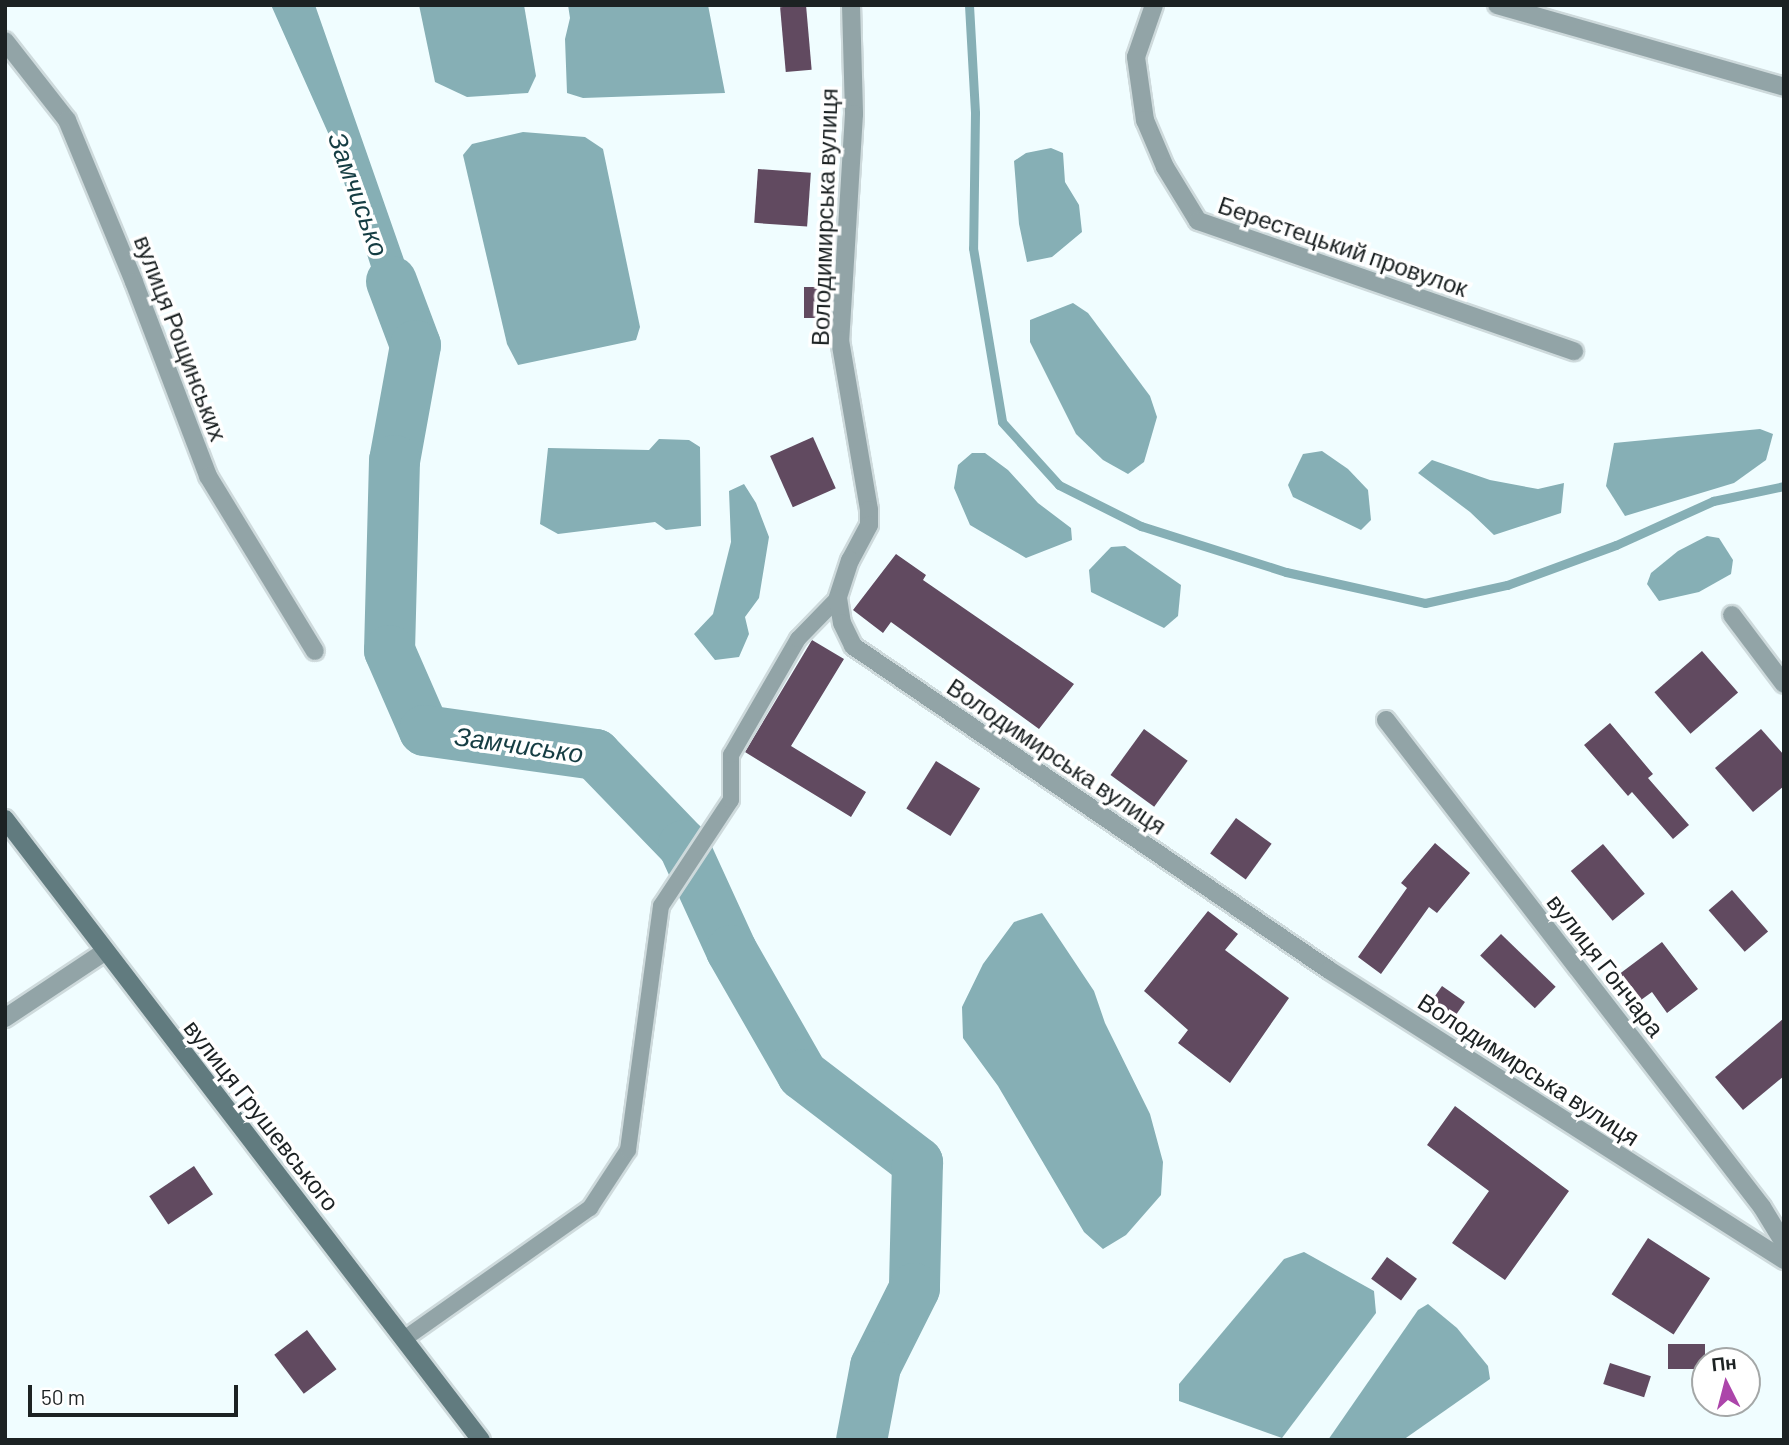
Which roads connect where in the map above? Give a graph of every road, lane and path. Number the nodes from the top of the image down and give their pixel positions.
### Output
1 (852, 5) edge
2 (1154, 5) edge
3 (1497, 5) edge
4 (5, 41) edge
5 (1784, 87) edge
6 (1574, 351) dead end
7 (838, 598) junction
8 (1732, 615) dead end
9 (315, 651) dead end
10 (1784, 684) edge
11 (1386, 720) dead end
12 (5, 820) edge
13 (106, 951) junction
14 (5, 1018) edge
15 (1784, 1243) edge
16 (1784, 1260) edge
17 (404, 1339) junction
18 (481, 1440) edge

1 - 7 street, Володимирська вулиця
2 - 6 street, Берестецький провулок
3 - 5 street
4 - 9 street, вулиця Рощинських
7 - 16 street, Володимирська вулиця
7 - 17 lane
8 - 10 street
11 - 15 street, вулиця Гончара
12 - 13 street, вулиця Грушевського
13 - 14 street
13 - 17 street, вулиця Грушевського
17 - 18 street, вулиця Грушевського

